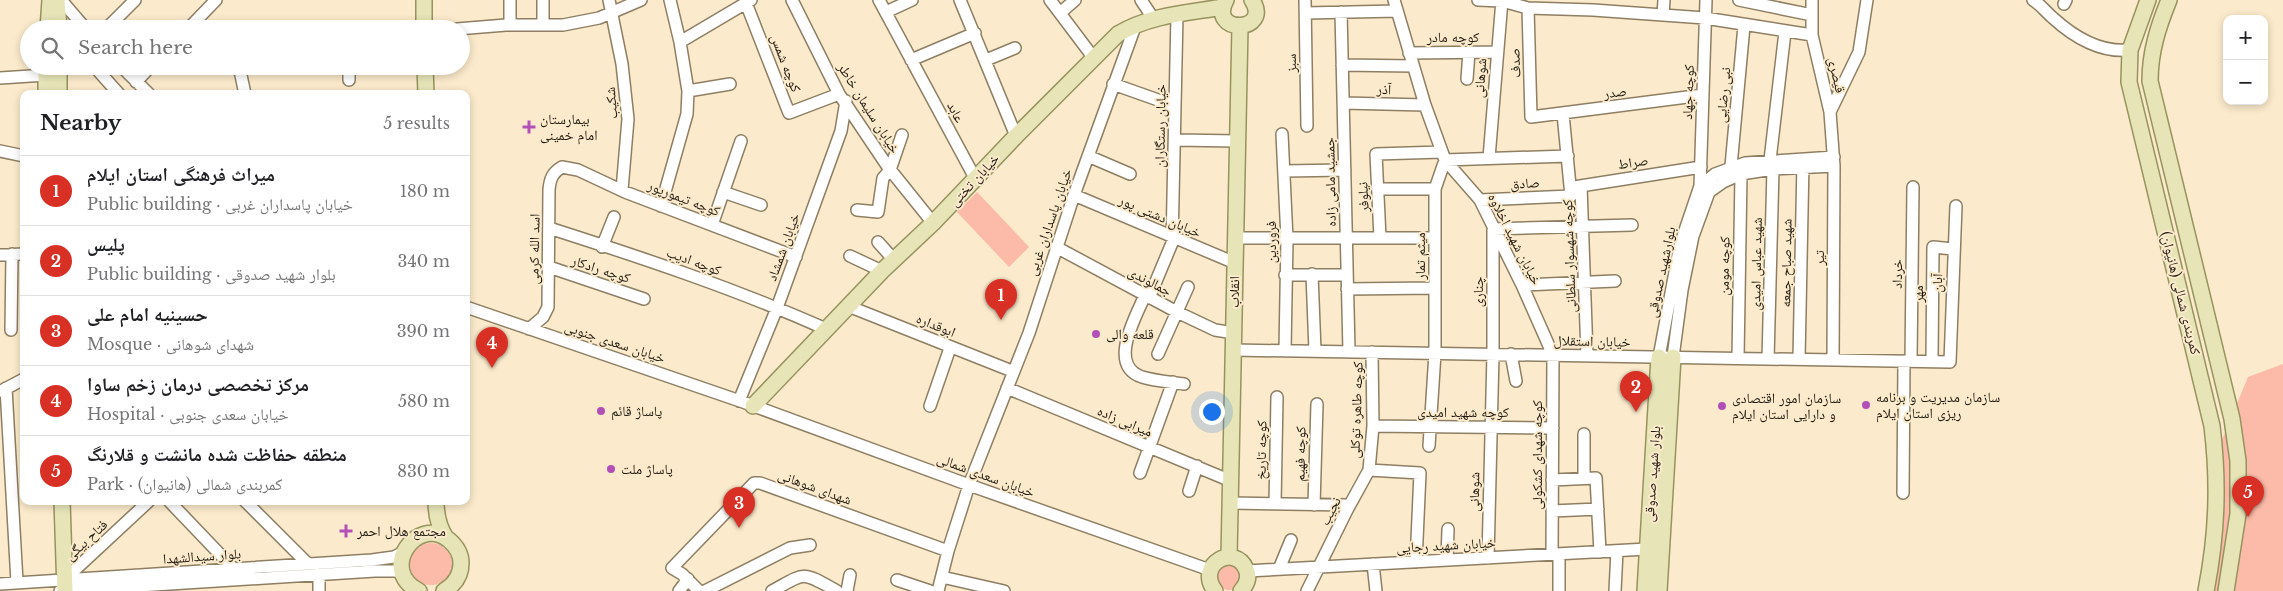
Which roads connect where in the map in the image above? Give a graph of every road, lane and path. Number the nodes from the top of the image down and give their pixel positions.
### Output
1 (37, 0) edge
2 (58, 0) edge
3 (62, 0) edge
4 (135, 0) edge
5 (216, 0) edge
6 (424, 0) edge
7 (510, 0) edge
8 (544, 0) edge
9 (609, 0) edge
10 (641, 0) edge
11 (670, 0) edge
12 (792, 0) edge
13 (879, 0) edge
14 (912, 0) edge
15 (960, 0) edge
16 (1050, 0) edge
17 (1075, 0) edge
18 (1141, 0) edge
19 (1252, 0) edge
20 (1305, 0) edge
21 (1478, 0) edge
22 (1664, 0) edge
23 (1706, 0) edge
24 (1739, 0) edge
25 (1812, 0) edge
26 (1867, 0) edge
27 (2033, 0) edge
28 (2148, 0) edge
29 (2169, 0) edge
30 (1502, 1) edge
31 (748, 2) edge
32 (1225, 4) edge
33 (1593, 5) edge
34 (1396, 6) edge
35 (50, 7) edge
36 (1528, 8) junction
37 (886, 12) junction
38 (1341, 12) junction
39 (1060, 13) junction
40 (1306, 13) junction
41 (611, 14) junction
42 (1177, 15) junction
43 (1663, 15) junction
44 (1812, 15) junction
45 (1153, 18) junction
46 (1705, 18) junction
47 (54, 20) edge
48 (57, 20) edge
49 (79, 20) edge
50 (115, 20) edge
51 (197, 20) edge
52 (424, 20) edge
53 (543, 24) junction
54 (1136, 24) junction
55 (510, 25) junction
56 (1744, 26) junction
57 (1240, 27) junction
58 (470, 28) edge
59 (1785, 32) junction
60 (974, 33) junction
61 (1812, 35) junction
62 (680, 42) junction
63 (1015, 48) dead end
64 (2130, 50) junction
65 (1468, 52) junction
66 (1497, 52) junction
67 (1409, 53) junction
68 (1093, 57) junction
69 (912, 60) junction
70 (986, 60) junction
71 (1342, 65) junction
72 (1413, 66) junction
73 (20, 75) edge
74 (46, 75) edge
75 (59, 75) edge
76 (102, 75) edge
77 (129, 75) edge
78 (143, 75) edge
79 (241, 75) edge
80 (348, 75) edge
81 (425, 75) edge
82 (0, 78) edge
83 (1467, 79) dead end
84 (348, 80) dead end
85 (136, 82) junction
86 (730, 84) dead end
87 (1113, 84) junction
88 (46, 90) edge
89 (59, 90) edge
90 (115, 90) edge
91 (145, 90) edge
92 (244, 90) edge
93 (426, 90) edge
94 (688, 91) junction
95 (1703, 95) junction
96 (843, 97) junction
97 (1343, 103) junction
98 (1424, 105) junction
99 (1175, 106) junction
100 (1830, 112) junction
101 (1564, 114) junction
102 (1531, 117) joint
103 (1307, 126) dead end
104 (1282, 134) dead end
105 (902, 135) dead end
106 (1016, 136) junction
107 (1175, 140) junction
108 (741, 141) dead end
109 (1238, 141) junction
110 (0, 151) edge
111 (20, 155) edge
112 (1088, 156) junction
113 (1443, 156) junction
114 (1568, 156) junction
115 (1489, 158) junction
116 (1834, 161) junction
117 (1803, 163) junction
118 (1771, 165) junction
119 (562, 166) joint
120 (1731, 166) junction
121 (1700, 167) junction
122 (890, 170) junction
123 (1345, 170) junction
124 (1284, 171) junction
125 (1130, 174) dead end
126 (1741, 174) junction
127 (975, 178) junction
128 (1913, 187) dead end
129 (1435, 188) junction
130 (1378, 189) junction
131 (1704, 189) junction
132 (622, 190) junction
133 (1574, 190) junction
134 (723, 192) junction
135 (1074, 195) junction
136 (1480, 200) junction
137 (661, 206) junction
138 (761, 206) dead end
139 (1956, 206) dead end
140 (858, 210) dead end
141 (614, 217) dead end
142 (933, 223) junction
143 (712, 225) junction
144 (1632, 225) dead end
145 (1584, 227) junction
146 (549, 228) junction
147 (1493, 229) junction
148 (1172, 237) junction
149 (1236, 238) junction
150 (1380, 238) junction
151 (1435, 238) junction
152 (1287, 239) junction
153 (1346, 239) junction
154 (878, 242) dead end
155 (603, 246) junction
156 (1056, 247) junction
157 (1953, 249) junction
158 (6, 254) edge
159 (20, 254) edge
160 (850, 256) dead end
161 (796, 257) junction
162 (894, 260) junction
163 (1235, 264) junction
164 (549, 267) junction
165 (882, 271) junction
166 (1312, 274) junction
167 (1286, 275) junction
168 (1347, 275) junction
169 (1615, 281) dead end
170 (1586, 284) junction
171 (1522, 285) junction
172 (1188, 287) dead end
173 (1435, 288) junction
174 (1347, 289) junction
175 (1147, 297) junction
176 (644, 299) dead end
177 (848, 306) junction
178 (470, 308) edge
179 (777, 308) junction
180 (1177, 312) junction
181 (11, 330) dead end
182 (529, 330) junction
183 (826, 330) junction
184 (1234, 333) junction
185 (950, 348) junction
186 (1233, 350) junction
187 (1285, 350) junction
188 (1315, 351) junction
189 (1348, 351) junction
190 (1372, 352) junction
191 (1435, 353) junction
192 (1158, 354) dead end
193 (1493, 354) junction
194 (1511, 354) junction
195 (1553, 355) junction
196 (1587, 356) junction
197 (1666, 357) junction
198 (1738, 358) junction
199 (1768, 358) junction
200 (1799, 359) junction
201 (1833, 360) junction
202 (1908, 361) junction
203 (1932, 361) junction
204 (1950, 362) joint
205 (1012, 371) junction
206 (20, 381) edge
207 (1516, 381) dead end
208 (1007, 388) junction
209 (3, 389) edge
210 (1277, 398) dead end
211 (746, 403) junction
212 (1317, 404) dead end
213 (930, 406) dead end
214 (1373, 426) junction
215 (1430, 427) junction
216 (1491, 427) junction
217 (1552, 428) junction
218 (1584, 434) dead end
219 (1429, 446) dead end
220 (1149, 447) junction
221 (1196, 466) junction
222 (1369, 470) junction
223 (1140, 473) dead end
224 (1584, 478) junction
225 (1552, 480) junction
226 (1231, 481) junction
227 (969, 485) junction
228 (1189, 491) dead end
229 (1903, 493) dead end
230 (1230, 503) junction
231 (1275, 504) junction
232 (62, 505) edge
233 (145, 505) edge
234 (173, 505) edge
235 (253, 505) edge
236 (431, 505) edge
237 (1314, 505) junction
238 (1349, 506) junction
239 (1598, 509) junction
240 (1552, 511) junction
241 (1448, 529) dead end
242 (420, 536) junction
243 (446, 538) junction
244 (1291, 540) dead end
245 (810, 545) dead end
246 (1647, 549) junction
247 (948, 551) junction
248 (1617, 551) junction
249 (404, 552) junction
250 (1600, 552) junction
251 (1556, 554) junction
252 (1229, 557) junction
253 (1488, 558) junction
254 (1447, 560) junction
255 (1416, 562) junction
256 (308, 564) junction
257 (1373, 564) junction
258 (1318, 567) junction
259 (234, 569) junction
260 (1279, 569) junction
261 (1210, 570) junction
262 (1247, 571) junction
263 (403, 573) junction
264 (319, 574) junction
265 (850, 575) dead end
266 (942, 577) junction
267 (688, 579) junction
268 (897, 580) dead end
269 (17, 582) junction
270 (0, 584) edge
271 (202, 586) edge
272 (64, 588) edge
273 (319, 591) edge
274 (419, 591) edge
275 (444, 591) edge
276 (679, 591) edge
277 (699, 591) edge
278 (704, 591) edge
279 (772, 591) edge
280 (837, 591) edge
281 (847, 591) edge
282 (930, 591) edge
283 (938, 591) edge
284 (1004, 591) edge
285 (1215, 591) edge
286 (1241, 591) edge
287 (1307, 591) edge
288 (1376, 591) edge
289 (1559, 591) edge
290 (1615, 591) edge
291 (1645, 591) edge
292 (1659, 591) edge
293 (2206, 591) edge
294 (2226, 591) edge

1 - 35 main road
2 - 48 main road
3 - 49 street
4 - 50 street
5 - 51 street
6 - 52 main road
7 - 55 street
8 - 53 street
9 - 41 street, شکیب
10 - 41 street
11 - 62 street
12 - 96 street, خیابان سلیمان خاطر
13 - 37 street, عابد
14 - 37 street
15 - 60 street
16 - 39 street
17 - 39 street
18 - 45 street
19 - 57 main road
20 - 40 street, سبز
21 - 30 street
22 - 43 street
23 - 46 street, کوچه جهاد
24 - 44 street
25 - 44 street, قیصری
26 - 100 street
27 - 64 street
28 - 64 main road, کمربندی شمالی (هانیوان)
29 - 294 main road, کمربندی شمالی (هانیوان)
30 - 36 street
30 - 66 street, شوهانی
31 - 62 street
31 - 96 street, کوچه شمس
32 - 42 main road, خیابان تختی
32 - 57 main road
33 - 36 street
33 - 43 street
34 - 38 street
34 - 67 street, خیابان شهید اخلاوه
35 - 47 main road
36 - 102 street, صدف
37 - 69 street, عابد
38 - 40 street
38 - 71 street, جمشید مامی زاده
39 - 68 street
40 - 103 street, سبز
41 - 53 street
41 - 132 street, شکیب
42 - 45 main road, خیابان تختی
42 - 99 street, خیابان رستگاران
43 - 46 street
44 - 61 street, قیصری
45 - 54 main road, خیابان تختی
46 - 56 street
46 - 95 street, کوچه جهاد
53 - 55 street
54 - 68 main road, خیابان تختی
54 - 87 street, خیابان پاسداران غربی
55 - 58 street
56 - 59 street
56 - 120 street, نبی رضایی
57 - 109 main road, انقلاب
59 - 61 street
59 - 118 street, شهید عباس امیدی
60 - 69 street
60 - 70 street
61 - 100 street, قیصری
62 - 94 street
63 - 70 street
64 - 293 main road, کمربندی شمالی (هانیوان)
65 - 66 street, کوچه مادر
65 - 67 street, کوچه مادر
65 - 83 street
66 - 115 street, شوهانی
67 - 72 street, خیابان شهید اخلاوه
68 - 106 main road, خیابان تختی
69 - 127 street, عابد
70 - 106 street
71 - 72 street
71 - 97 street, جمشید مامی زاده
72 - 98 street, خیابان شهید اخلاوه
73 - 82 street
74 - 88 main road
75 - 89 main road
76 - 90 street
77 - 85 street
78 - 85 street
79 - 92 street
80 - 84 street
81 - 93 main road
85 - 91 street
86 - 94 street
87 - 99 street
87 - 112 street, خیابان پاسداران غربی
94 - 137 street
95 - 101 street, صدر
95 - 121 street, کوچه جهاد
96 - 122 street, خیابان سلیمان خاطر
96 - 161 street, خیابان شمشاد
97 - 98 street, آذر
97 - 123 street, جمشید مامی زاده
98 - 113 street, خیابان شهید اخلاوه
99 - 107 street, خیابان رستگاران
100 - 116 street, قیصری
101 - 102 street, صدر
101 - 114 street, کوچه شهسوار سلطانی
104 - 124 street, فروردین
105 - 122 street
106 - 127 main road, خیابان تختی
107 - 109 street
107 - 148 street, خیابان رستگاران
108 - 134 street
109 - 149 main road, انقلاب
110 - 111 street
112 - 125 street
112 - 135 street, خیابان پاسداران غربی
113 - 115 street
113 - 129 street, میثم تمار
113 - 130 street, نیلوفر
113 - 136 street, خیابان شهید اخلاوه
114 - 115 street
114 - 133 street, کوچه شهسوار سلطانی
116 - 117 street
116 - 201 street, تیر
117 - 118 street
117 - 200 street, شهید صباح جمعه
118 - 120 street
118 - 126 street
118 - 199 street, شهید عباس امیدی
119 - 132 street, کوچه تیمورپور
119 - 146 street, اسد الله کرمی
120 - 131 street
121 - 131 street, کوچه جهاد
121 - 133 street, صراط
122 - 140 street
122 - 142 street, خیابان سلیمان خاطر
123 - 124 street
123 - 153 street, جمشید مامی زاده
124 - 152 street, فروردین
126 - 131 street
126 - 198 street, کوچه مومن
127 - 142 main road, خیابان تختی
128 - 202 street, خرداد
129 - 130 street
129 - 151 street, میثم تمار
130 - 150 street, نیلوفر
131 - 197 street, بلوارشهید صدوقی
132 - 137 street, کوچه تیمورپور
133 - 136 street, صادق
133 - 145 street, کوچه شهسوار سلطانی
134 - 138 street
134 - 143 street
135 - 148 street, خیابان دشتی پور
135 - 156 street, خیابان پاسداران غربی
136 - 147 street, خیابان شهید اخلاوه
137 - 143 street, کوچه تیمورپور
139 - 157 street, آبان
141 - 155 street
142 - 162 main road, خیابان تختی
143 - 161 street, کوچه تیمورپور
144 - 145 street
145 - 147 street
145 - 170 street, کوچه شهسوار سلطانی
146 - 155 street, کوچه ادیب
146 - 164 street, اسد الله کرمی
147 - 171 street, خیابان شهید اخلاوه
147 - 193 street, چناری
148 - 163 street, خیابان دشتی پور
148 - 175 street, خیابان رستگاران
149 - 152 street
149 - 163 main road, انقلاب
150 - 151 street
150 - 153 street
151 - 173 street, میثم تمار
152 - 153 street
152 - 167 street, فروردین
153 - 168 street, جمشید مامی زاده
154 - 162 street
155 - 179 street, کوچه ادیب
156 - 175 street, جمالوندی
156 - 205 street, خیابان پاسداران غربی
157 - 203 street, مهر
157 - 204 street, آبان
158 - 159 street
158 - 181 street
160 - 165 street
161 - 179 street, خیابان شمشاد
162 - 165 main road, خیابان تختی
163 - 184 main road, انقلاب
164 - 176 street, کوچه رادکار
164 - 182 street, اسد الله کرمی
165 - 177 main road, خیابان تختی
166 - 167 street
166 - 168 street
166 - 188 street
167 - 187 street, فروردین
168 - 174 street, جمشید مامی زاده
169 - 170 street
170 - 171 street
170 - 196 street, کوچه شهسوار سلطانی
171 - 195 street, خیابان شهید اخلاوه
172 - 180 street
173 - 174 street
173 - 191 street, میثم تمار
174 - 189 street, جمشید مامی زاده
175 - 180 street, جمالوندی
175 - 220 street, خیابان رستگاران
177 - 183 main road, خیابان تختی
177 - 185 street, ابوقداره
178 - 182 street, خیابان سعدی جنوبی
179 - 183 street, کوچه ادیب
179 - 211 street, خیابان شمشاد
180 - 184 street, جمالوندی
180 - 192 street
182 - 211 street, خیابان سعدی جنوبی
183 - 211 main road, خیابان تختی
184 - 186 main road, انقلاب
185 - 205 street, ابوقداره
185 - 213 street
186 - 187 street, خیابان استقلال
186 - 226 main road, انقلاب
187 - 188 street, خیابان استقلال
188 - 189 street, خیابان استقلال
189 - 190 street, خیابان استقلال
190 - 191 street, خیابان استقلال
190 - 214 street, کوچه طاهره توکلی
191 - 193 street, خیابان استقلال
191 - 215 street, میثم تمار
193 - 194 street, خیابان استقلال
193 - 216 street, چناری
194 - 195 street, خیابان استقلال
194 - 207 street
195 - 196 street, خیابان استقلال
195 - 217 street, کوچه شهدای کشکولی
196 - 197 street, خیابان استقلال
197 - 198 street, خیابان استقلال
197 - 246 main road, بلوار شهید صدوقی
197 - 292 main road, بلوار شهید صدوقی
198 - 199 street, خیابان استقلال
199 - 200 street, خیابان استقلال
200 - 201 street, خیابان استقلال
201 - 202 street, خیابان استقلال
202 - 203 street, خیابان استقلال
202 - 229 street, خرداد
203 - 204 street, خیابان استقلال
205 - 208 street, خیابان پاسداران غربی
206 - 209 street
208 - 220 street, میرابی زاده
208 - 227 street, خیابان پاسداران غربی
209 - 269 street
210 - 231 street, کوچه تاریخ
211 - 227 street, خیابان سعدی شمالی
212 - 237 street, کوچه فهیم
214 - 215 street, کوچه شهید امیدی
214 - 222 street, کوچه طاهره توکلی
215 - 216 street, کوچه شهید امیدی
215 - 219 street, میثم تمار
216 - 217 street, کوچه شهید امیدی
216 - 253 street, شوهانی
217 - 225 street, کوچه شهدای کشکولی
218 - 224 street
220 - 221 street, میرابی زاده
220 - 223 street
221 - 226 street, میرابی زاده
221 - 228 street
222 - 238 street, نجیب
222 - 255 street
224 - 225 street
224 - 239 street
225 - 240 street, کوچه شهدای کشکولی
226 - 230 main road, انقلاب
227 - 247 street, خیابان پاسداران غربی
227 - 261 street, خیابان سعدی شمالی
230 - 231 street
230 - 252 main road, انقلاب
231 - 237 street
232 - 272 main road
233 - 272 street, فتاح بیگی
234 - 259 street
235 - 256 street
236 - 242 main road
236 - 243 main road
237 - 238 street
238 - 258 street, نجیب
239 - 240 street
239 - 250 street
240 - 251 street, کوچه شهدای کشکولی
241 - 254 street
242 - 243 main road
242 - 249 main road
243 - 275 main road
244 - 260 street
245 - 278 street
246 - 248 street, خیابان شهید رجایی
246 - 291 main road, بلوار شهید صدوقی
247 - 266 street, خیابان پاسداران غربی
247 - 267 street, شهدای شوهانی
248 - 250 street, خیابان شهید رجایی
248 - 290 street
249 - 256 street, بلوار سیدالشهدا
249 - 263 main road
250 - 251 street, خیابان شهید رجایی
251 - 253 street, خیابان شهید رجایی
251 - 289 street, کوچه شهدای کشکولی
252 - 261 main road
252 - 262 main road
253 - 254 street, خیابان شهید رجایی
254 - 255 street, خیابان شهید رجایی
255 - 257 street, خیابان شهید رجایی
256 - 259 street, بلوار سیدالشهدا
257 - 258 street, خیابان شهید رجایی
257 - 288 street
258 - 260 street, خیابان شهید رجایی
258 - 287 street, نجیب
259 - 272 street, بلوار سیدالشهدا
260 - 262 street, خیابان شهید رجایی
261 - 285 main road
262 - 286 main road
263 - 264 street, بلوار سیدالشهدا
263 - 274 main road
264 - 271 street, بلوار سیدالشهدا
264 - 273 street
265 - 281 street
266 - 283 street, خیابان پاسداران غربی
266 - 284 street
267 - 276 street
267 - 277 street
268 - 282 street
269 - 270 street, بلوار سیدالشهدا
269 - 272 street, بلوار سیدالشهدا
271 - 272 street, بلوار سیدالشهدا
279 - 280 street

